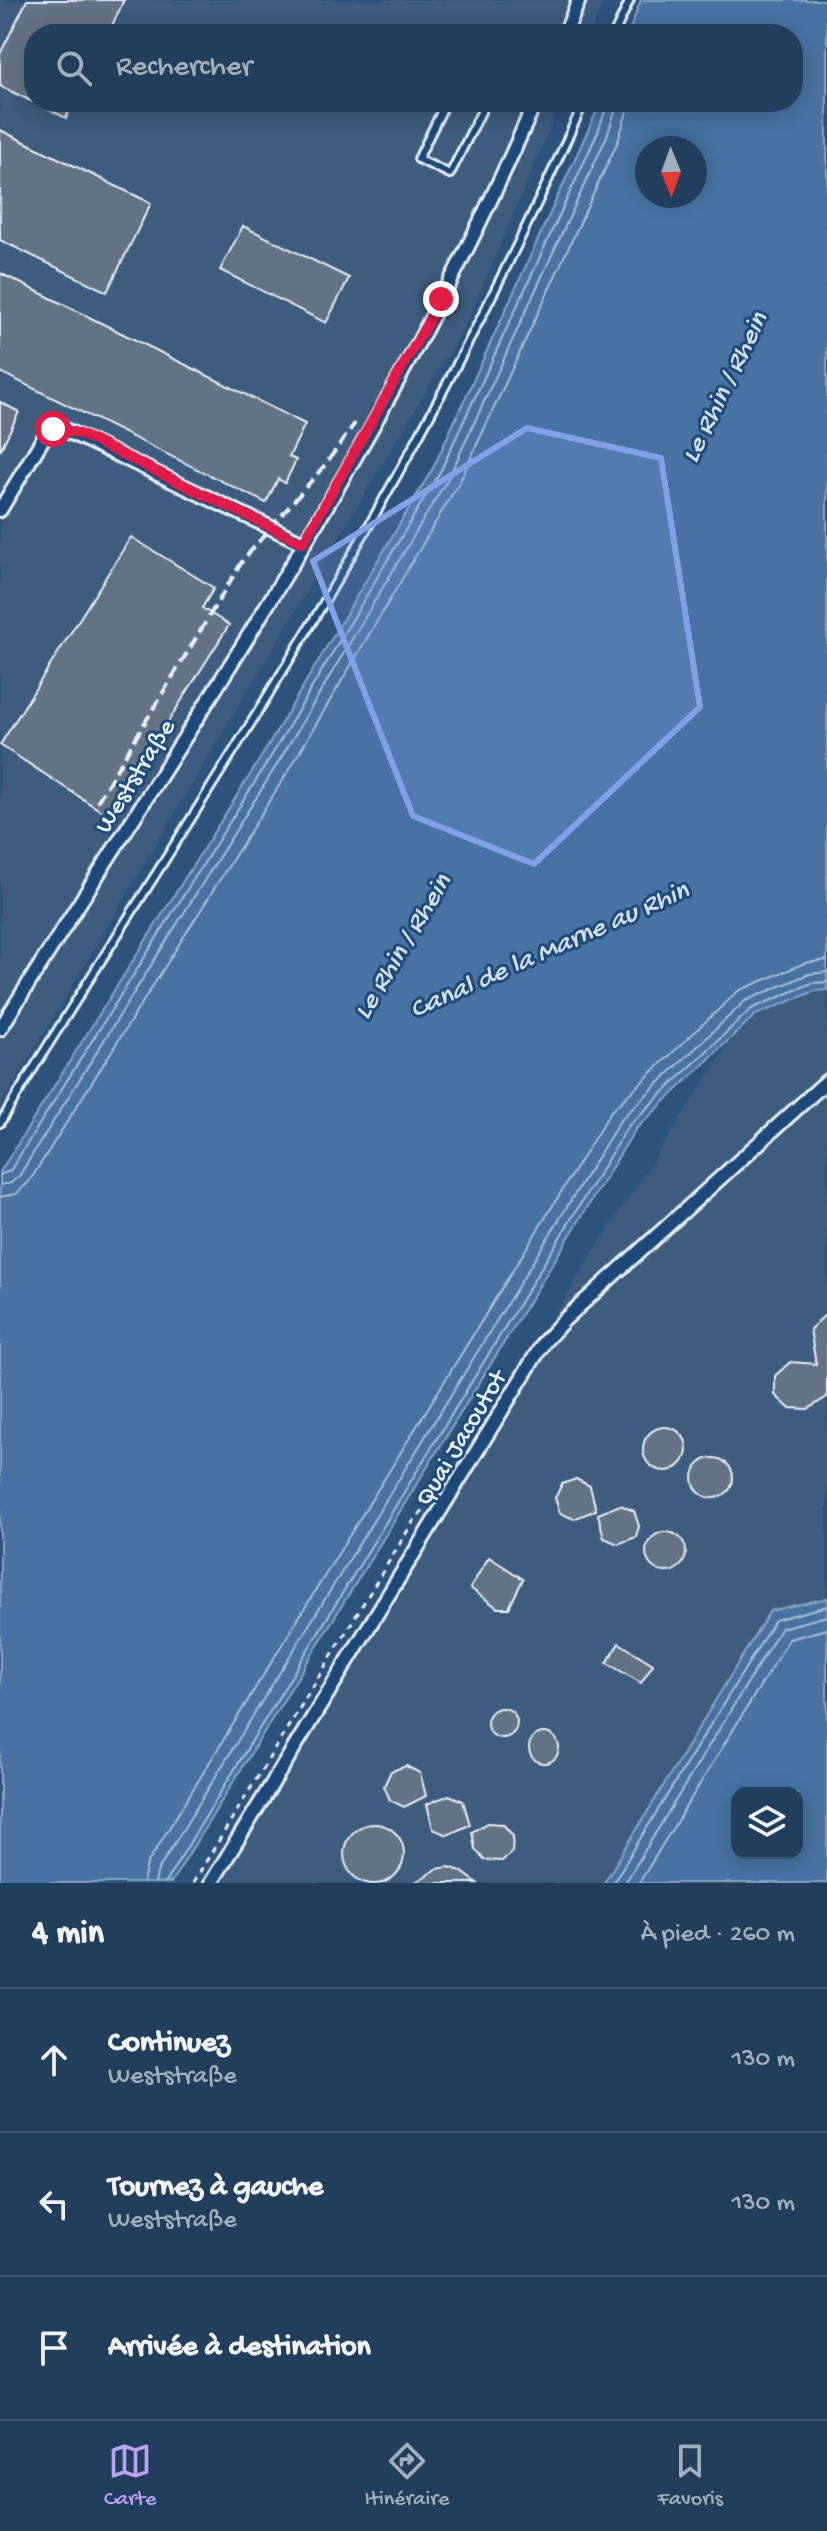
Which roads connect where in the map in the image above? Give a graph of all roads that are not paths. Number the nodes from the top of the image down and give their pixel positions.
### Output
1 (579, 0) edge
2 (630, 0) edge
3 (569, 24) edge
4 (619, 24) edge
5 (441, 112) edge
6 (481, 112) edge
7 (531, 112) edge
8 (579, 112) edge
9 (0, 510) edge
10 (303, 543) junction
11 (0, 1029) edge
12 (827, 1081) edge
13 (0, 1123) edge
14 (211, 1883) edge

1 - 3 street
2 - 4 lane
5 - 6 lane
7 - 10 street, Weststraße
8 - 13 lane
9 - 10 street
10 - 11 street, Weststraße
12 - 14 street, Quai Jacoutot

